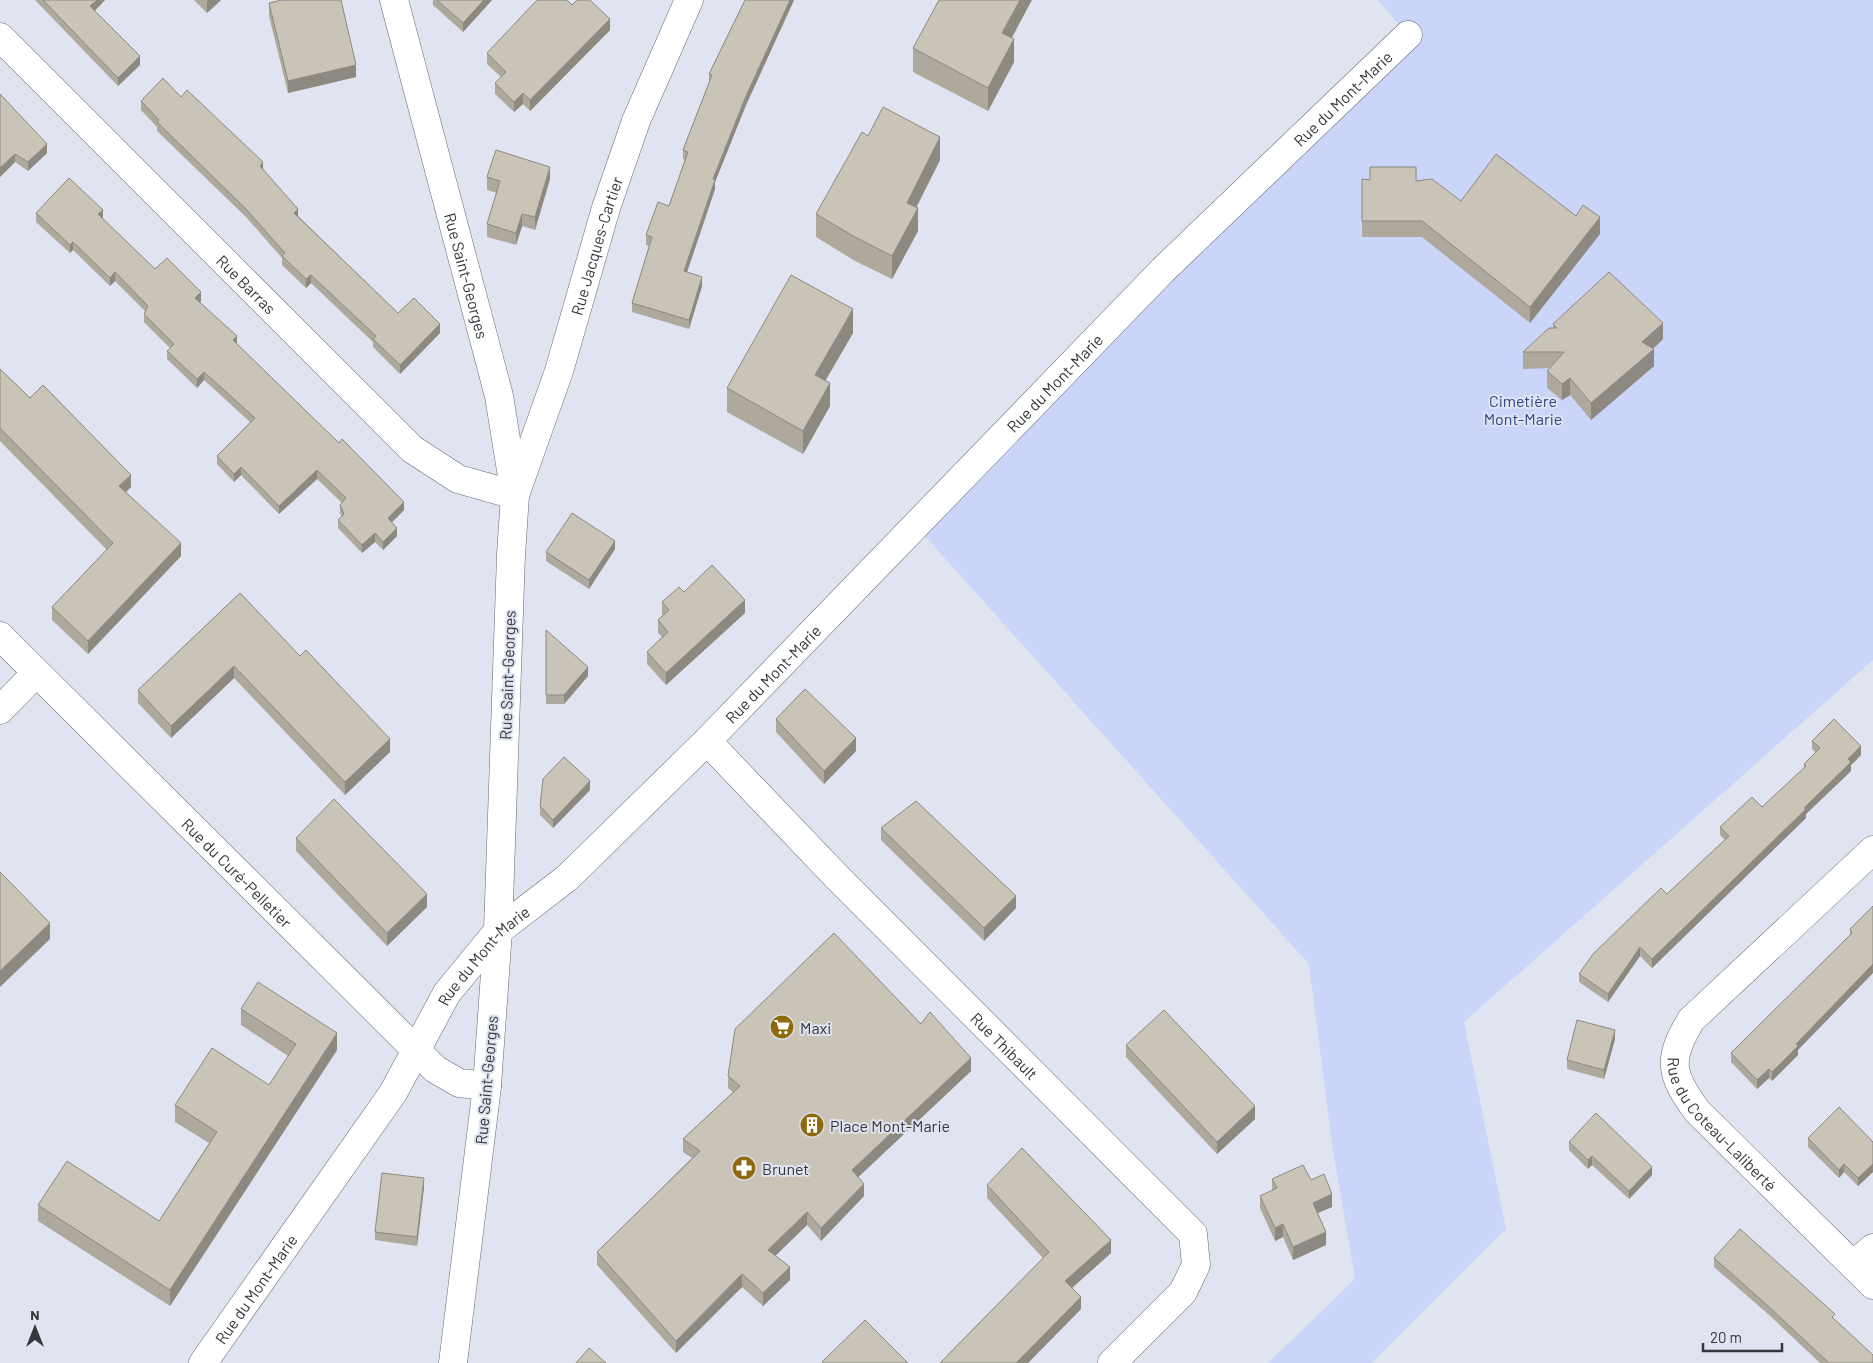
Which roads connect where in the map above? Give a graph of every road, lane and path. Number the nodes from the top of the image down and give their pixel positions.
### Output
1 (394, 0) edge
2 (689, 0) edge
3 (1408, 35) dead end
4 (0, 37) edge
5 (515, 496) junction
6 (0, 636) edge
7 (36, 673) junction
8 (0, 710) edge
9 (707, 741) junction
10 (1873, 850) edge
11 (498, 931) junction
12 (418, 1050) junction
13 (487, 1086) junction
14 (1863, 1256) edge
15 (1873, 1285) edge
16 (203, 1363) edge
17 (453, 1363) edge
18 (1112, 1363) edge

1 - 5 street, Rue Saint-Georges
2 - 5 street, Rue Jacques-Cartier
3 - 9 street, Rue du Mont-Marie
4 - 5 street, Rue Barras
5 - 11 street, Rue Saint-Georges
6 - 7 street, Rue du Curé-Pelletier
7 - 8 street
7 - 12 street, Rue du Curé-Pelletier
9 - 11 street, Rue du Mont-Marie
9 - 18 street, Rue Thibault
10 - 14 street, Rue du Coteau-Laliberté
11 - 12 street, Rue du Mont-Marie
11 - 13 street, Rue Saint-Georges
12 - 13 street, Rue du Curé-Pelletier
12 - 16 street, Rue du Mont-Marie
13 - 17 street, Rue Saint-Georges
14 - 15 street, Rue du Coteau-Laliberté

